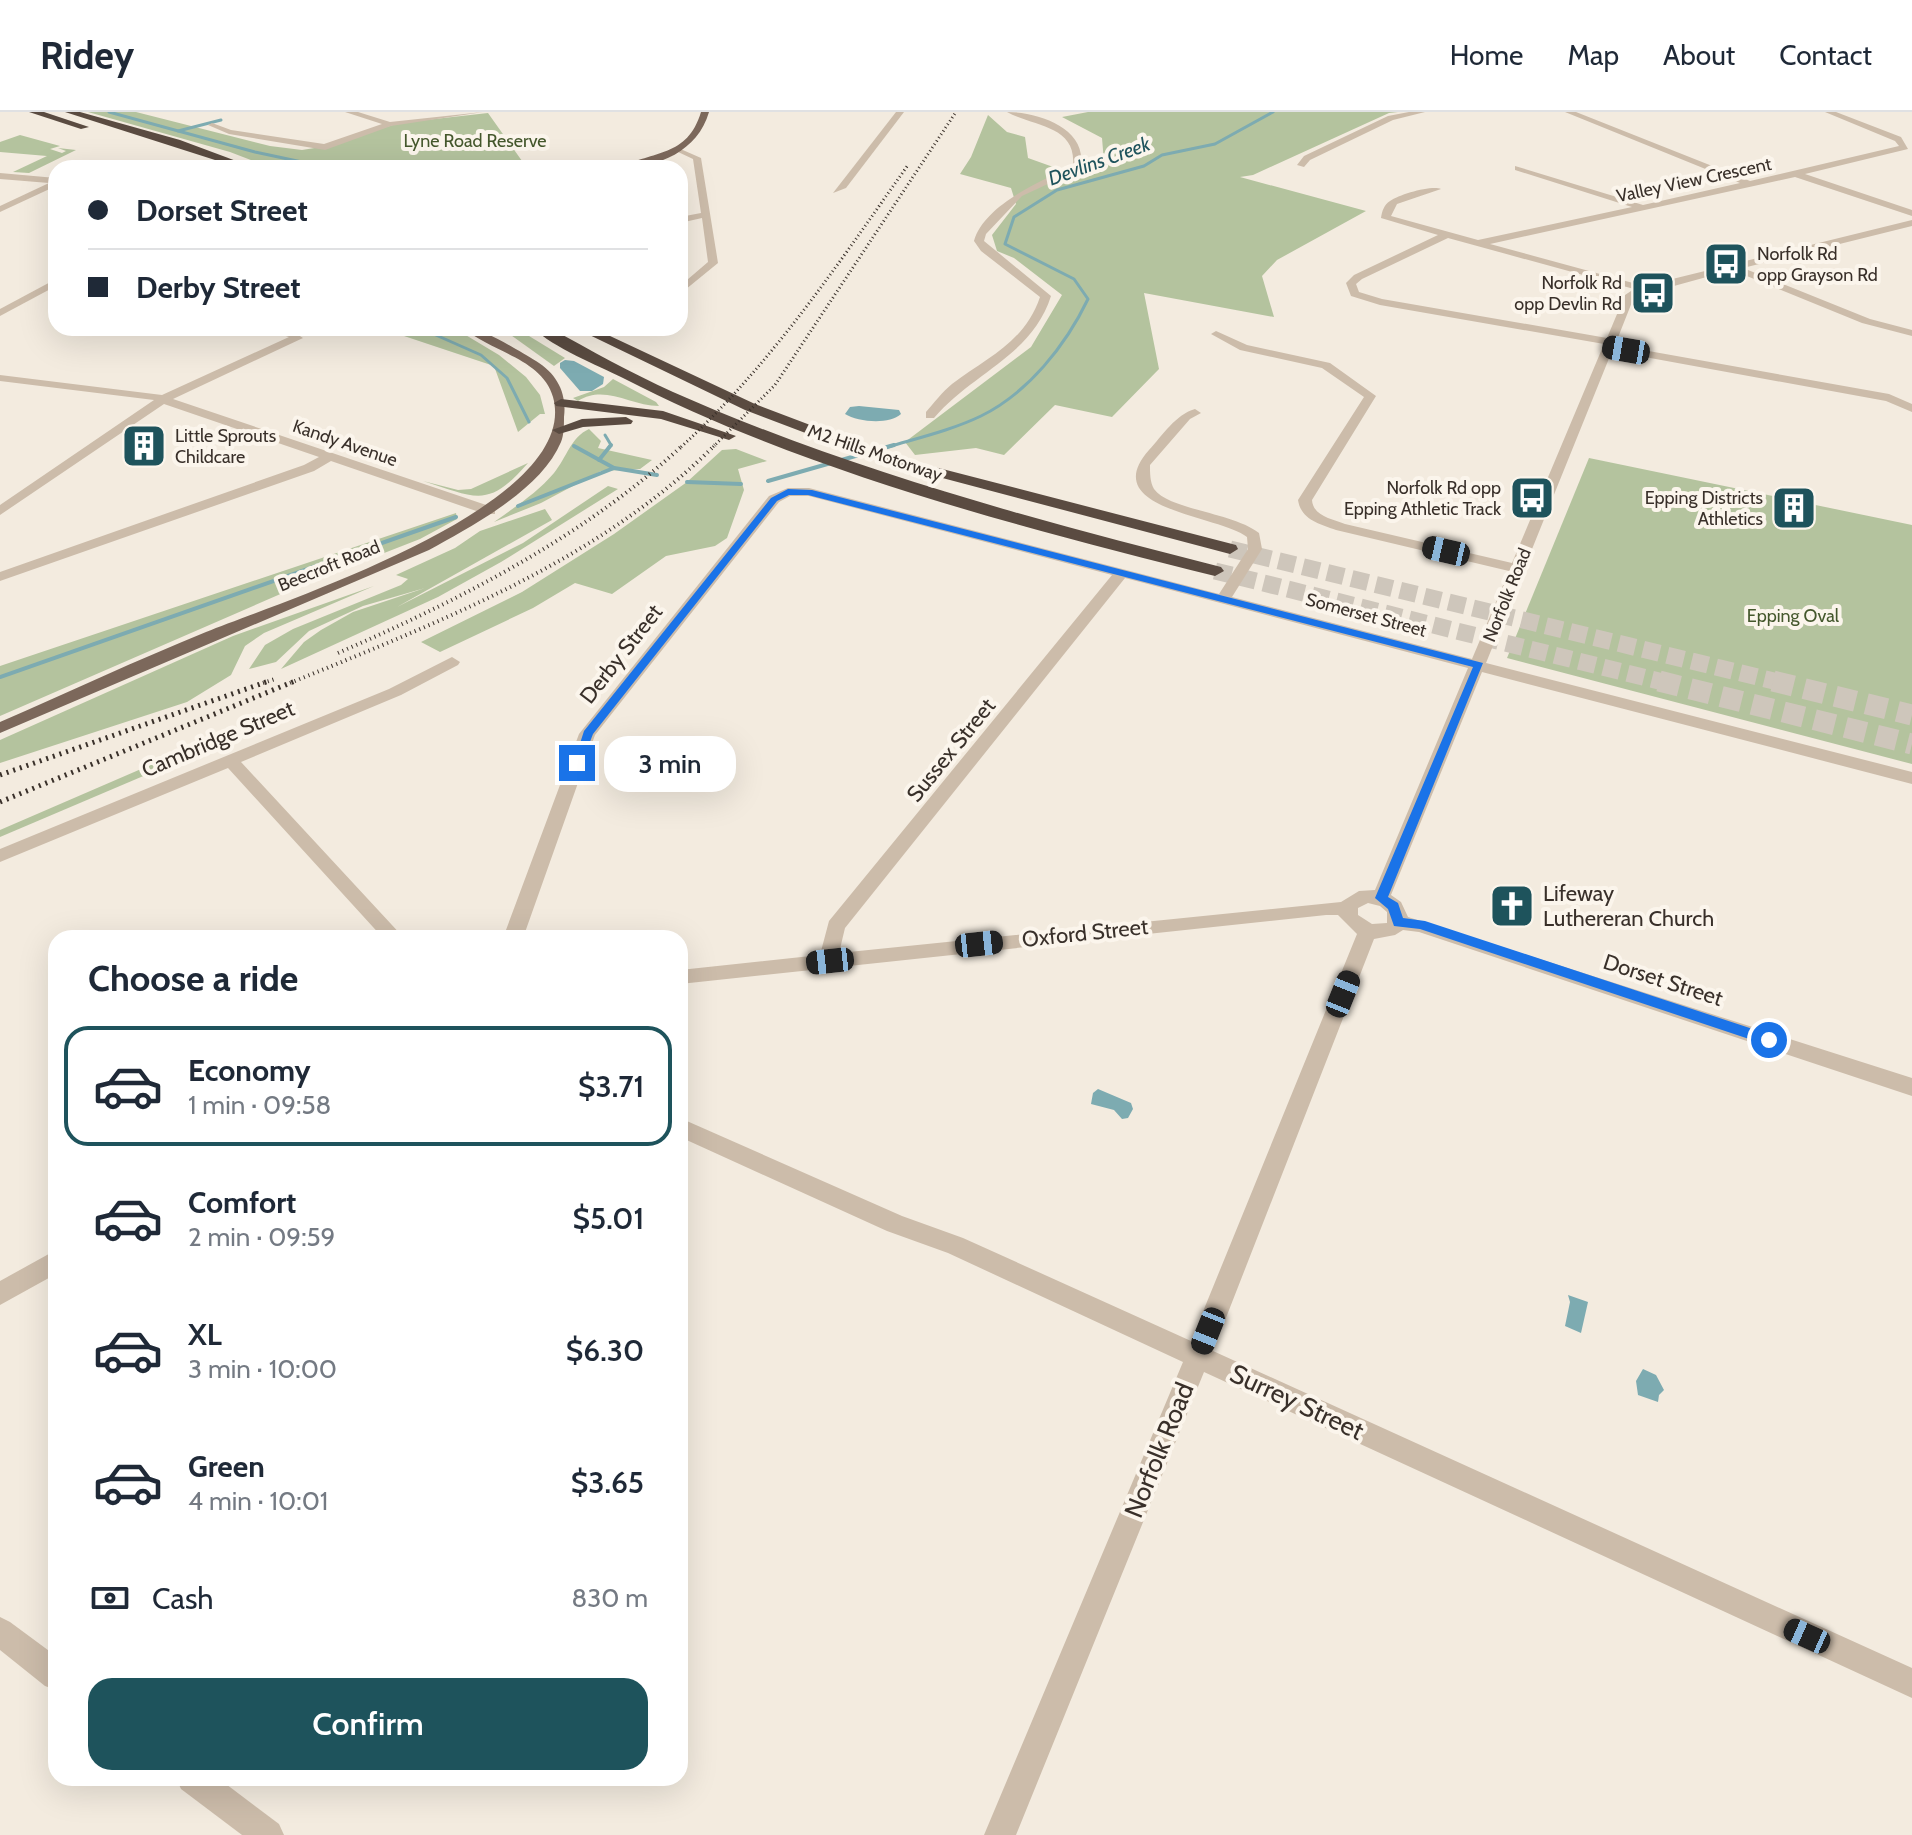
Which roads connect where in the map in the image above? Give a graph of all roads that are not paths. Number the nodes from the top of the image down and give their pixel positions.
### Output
1 (34, 112) edge
2 (70, 112) edge
3 (349, 112) edge
4 (479, 112) edge
5 (705, 112) edge
6 (900, 112) edge
7 (1011, 112) edge
8 (1421, 112) edge
9 (1569, 112) edge
10 (1829, 112) edge
11 (390, 124) junction
12 (212, 125) dead end
13 (679, 149) junction
14 (189, 160) edge
15 (227, 160) edge
16 (647, 160) edge
17 (1301, 165) dead end
18 (1518, 168) dead end
19 (1795, 174) junction
20 (0, 176) edge
21 (48, 181) edge
22 (1749, 184) junction
23 (48, 186) edge
24 (1437, 189) dead end
25 (836, 191) dead end
26 (1643, 207) junction
27 (0, 209) edge
28 (1912, 213) edge
29 (705, 215) junction
30 (688, 218) edge
31 (1912, 223) edge
32 (1446, 235) junction
33 (1479, 243) junction
34 (1733, 267) junction
35 (688, 284) edge
36 (48, 286) edge
37 (1644, 289) junction
38 (0, 313) edge
39 (1912, 333) edge
40 (1216, 334) dead end
41 (294, 336) edge
42 (482, 336) edge
43 (504, 336) edge
44 (555, 336) edge
45 (599, 336) edge
46 (631, 336) edge
47 (1609, 344) junction
48 (525, 356) junction
49 (0, 378) edge
50 (163, 399) junction
51 (561, 403) junction
52 (750, 407) junction
53 (1912, 408) edge
54 (1195, 413) dead end
55 (930, 415) dead end
56 (712, 429) junction
57 (559, 430) junction
58 (330, 456) junction
59 (809, 492) joint
60 (437, 493) junction
61 (512, 493) junction
62 (0, 511) edge
63 (490, 511) junction
64 (1053, 530) junction
65 (1230, 549) tunnel mouth
66 (1518, 569) junction
67 (1215, 571) tunnel mouth
68 (1122, 572) junction
69 (0, 577) edge
70 (1224, 598) junction
71 (452, 662) dead end
72 (1479, 665) junction
73 (0, 728) edge
74 (230, 760) junction
75 (1912, 778) edge
76 (0, 856) edge
77 (1381, 898) junction
78 (1347, 909) junction
79 (1398, 922) junction
80 (387, 930) edge
81 (516, 930) edge
82 (1368, 930) junction
83 (830, 961) junction
84 (688, 976) edge
85 (1912, 1087) edge
86 (688, 1131) edge
87 (48, 1266) edge
88 (0, 1294) edge
89 (1198, 1356) junction
90 (0, 1632) edge
91 (48, 1669) edge
92 (1912, 1683) edge
93 (203, 1786) edge
94 (268, 1835) edge
95 (1000, 1835) edge

1 - 14 highway
2 - 15 highway
3 - 11 street
4 - 11 street
5 - 13 main road
6 - 25 street
7 - 55 street
8 - 17 street
9 - 22 street
10 - 19 street
11 - 12 street
13 - 16 main road
13 - 29 street
18 - 26 street
19 - 22 street, Valley View Crescent
19 - 28 street, Valley View Crescent
20 - 21 street
22 - 26 street, Valley View Crescent
23 - 27 street
24 - 32 street
26 - 33 street, Valley View Crescent
29 - 30 street
29 - 35 street
31 - 34 street
32 - 33 street
32 - 47 street
33 - 37 street
34 - 37 street
34 - 39 street
36 - 38 street
37 - 47 street, Norfolk Road
40 - 66 street
41 - 50 street
42 - 48 main road
43 - 48 main road
44 - 64 highway, M2 Hills Motorway
45 - 52 highway, M2 Hills Motorway
46 - 52 highway
47 - 53 street
47 - 66 street, Norfolk Road
48 - 51 main road
49 - 50 street, Kandy Avenue
50 - 58 street, Kandy Avenue
50 - 62 street
51 - 56 highway
51 - 57 main road, Beecroft Road
52 - 65 highway, M2 Hills Motorway
54 - 70 street
56 - 57 highway
56 - 64 highway
57 - 61 main road, Beecroft Road
58 - 60 street, Kandy Avenue
58 - 69 street
59 - 68 street, Somerset Street
59 - 81 street, Derby Street
60 - 61 street
60 - 63 street, Kandy Avenue
61 - 63 main road, Beecroft Road
63 - 73 main road, Beecroft Road
64 - 67 highway, M2 Hills Motorway
66 - 72 street, Norfolk Road
68 - 70 street, Somerset Street
68 - 83 street, Sussex Street
70 - 72 street, Somerset Street
71 - 74 street, Cambridge Street
72 - 75 street, Somerset Street
72 - 77 street, Norfolk Road
74 - 76 street, Cambridge Street
74 - 80 street
77 - 78 street
77 - 79 street
78 - 82 street
78 - 83 street, Oxford Street
79 - 82 street
79 - 85 street, Dorset Street
82 - 89 street, Norfolk Road
83 - 84 street, Oxford Street
86 - 89 street, Surrey Street
87 - 88 street
89 - 92 street, Surrey Street
89 - 95 street, Norfolk Road
90 - 91 street
93 - 94 street

